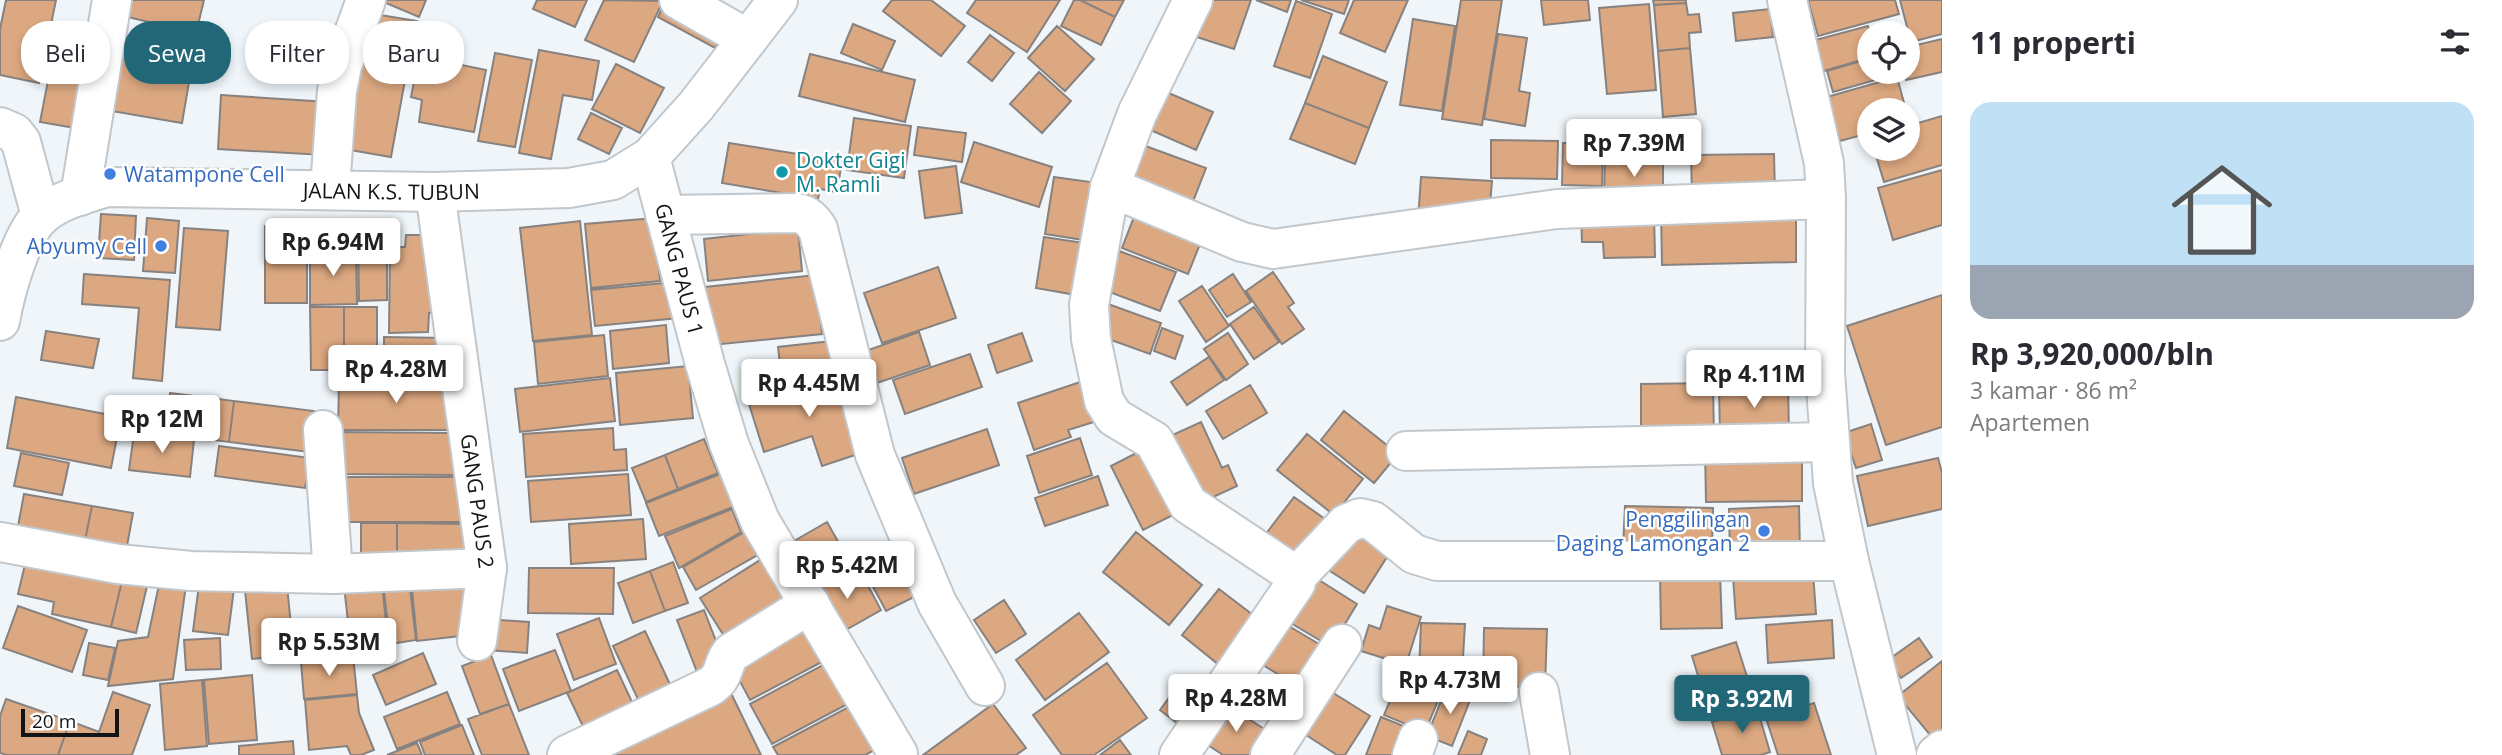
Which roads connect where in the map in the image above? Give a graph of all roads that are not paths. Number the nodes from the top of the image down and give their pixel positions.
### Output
1 (112, 0) edge
2 (366, 0) edge
3 (679, 0) edge
4 (778, 0) edge
5 (1194, 0) edge
6 (1787, 0) edge
7 (748, 39) junction
8 (0, 127) edge
9 (650, 157) junction
10 (1110, 187) junction
11 (330, 189) junction
12 (435, 192) junction
13 (80, 195) junction
14 (1826, 199) junction
15 (665, 215) junction
16 (41, 216) junction
17 (0, 321) edge
18 (323, 430) dead end
19 (1829, 442) junction
20 (1406, 451) dead end
21 (0, 542) edge
22 (1849, 561) junction
23 (487, 568) junction
24 (334, 574) junction
25 (1295, 578) junction
26 (810, 604) junction
27 (477, 641) dead end
28 (1342, 644) dead end
29 (985, 687) dead end
30 (1539, 692) dead end
31 (1942, 750) edge
32 (898, 754) edge
33 (567, 755) edge
34 (1179, 755) edge
35 (1270, 755) edge
36 (1550, 755) edge
37 (1897, 755) edge
38 (1936, 755) edge

1 - 13 street
2 - 11 street
3 - 7 street
4 - 7 street, JALAN K.S. TUBUN
5 - 10 street
6 - 14 street
7 - 9 street, JALAN K.S. TUBUN
8 - 16 street
9 - 12 street, JALAN K.S. TUBUN
9 - 15 street, GANG PAUS 1
10 - 14 street
10 - 25 street
11 - 12 street, JALAN K.S. TUBUN
11 - 13 street, JALAN K.S. TUBUN
12 - 23 street, GANG PAUS 2
13 - 16 street, JALAN K.S. TUBUN
14 - 19 street
15 - 26 street, GANG PAUS 1
15 - 29 street
16 - 17 street, JALAN K.S. TUBUN
18 - 24 street
19 - 20 street
19 - 22 street
21 - 24 street
22 - 25 street
22 - 37 street
23 - 24 street
23 - 27 street, GANG PAUS 2
25 - 34 street
26 - 32 street, GANG PAUS 1
26 - 33 street
28 - 35 street
30 - 36 street
31 - 38 street

